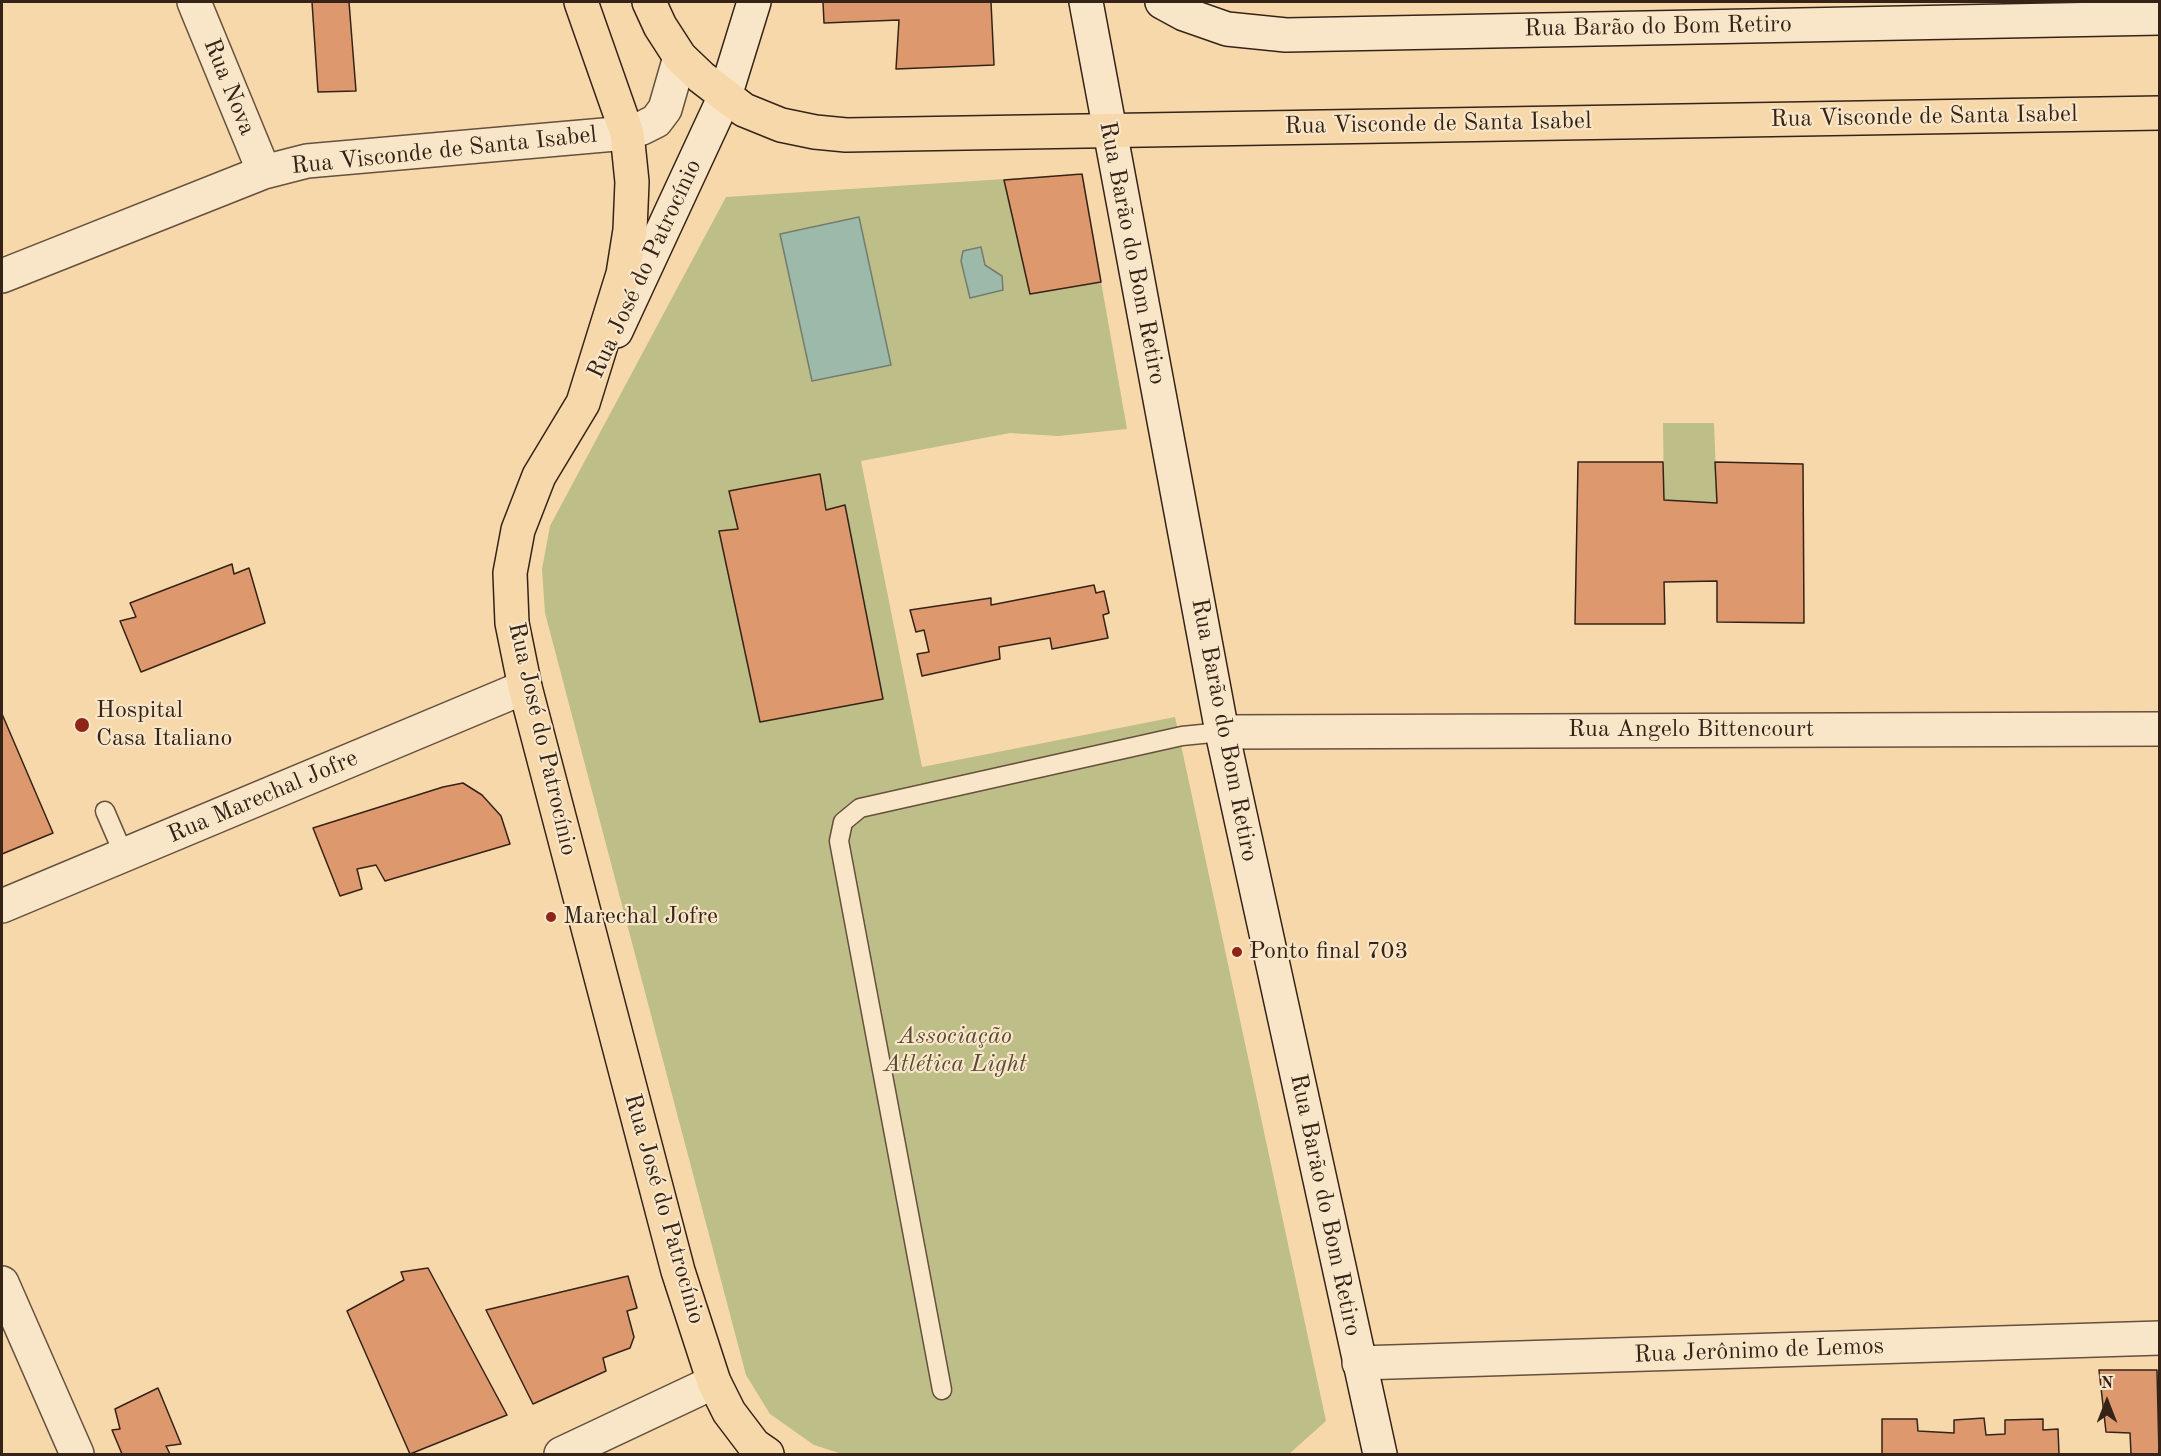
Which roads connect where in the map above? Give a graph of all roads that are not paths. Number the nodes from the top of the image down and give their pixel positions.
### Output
1 (194, 2) edge
2 (581, 2) edge
3 (649, 2) edge
4 (754, 2) edge
5 (1086, 2) edge
6 (1162, 2) edge
7 (2160, 18) edge
8 (680, 57) junction
9 (725, 96) junction
10 (2160, 113) edge
11 (1109, 130) junction
12 (627, 133) junction
13 (264, 172) junction
14 (2, 276) edge
15 (583, 403) junction
16 (525, 687) junction
17 (2160, 729) edge
18 (1222, 732) junction
19 (105, 811) dead end
20 (124, 855) junction
21 (2, 906) edge
22 (2, 1283) edge
23 (2160, 1338) edge
24 (1359, 1363) junction
25 (714, 1382) junction
26 (942, 1390) dead end
27 (77, 1455) edge
28 (561, 1455) edge
29 (767, 1455) edge
30 (1380, 1455) edge

1 - 13 street, Rua Nova
2 - 12 main road
3 - 8 main road, Rua Visconde de Santa Isabel
4 - 9 street, Rua José do Patrocínio
5 - 11 street, Rua Barão do Bom Retiro
6 - 7 street, Rua Barão do Bom Retiro
8 - 9 main road, Rua Visconde de Santa Isabel
8 - 12 street, Rua Visconde de Santa Isabel
9 - 11 main road, Rua Visconde de Santa Isabel
9 - 15 street, Rua José do Patrocínio
10 - 11 main road, Rua Visconde de Santa Isabel
11 - 18 street, Rua Barão do Bom Retiro
12 - 13 street, Rua Visconde de Santa Isabel
12 - 15 main road
13 - 14 street, Rua Visconde de Santa Isabel
15 - 16 main road, Rua José do Patrocínio
16 - 20 street, Rua Marechal Jofre
16 - 25 main road, Rua José do Patrocínio
17 - 18 street, Rua Angelo Bittencourt
18 - 24 street, Rua Barão do Bom Retiro
18 - 26 lane
19 - 20 lane
20 - 21 street, Rua Marechal Jofre
22 - 27 street
23 - 24 street, Rua Jerônimo de Lemos
24 - 30 street, Rua Barão do Bom Retiro
25 - 28 street
25 - 29 main road, Rua José do Patrocínio

